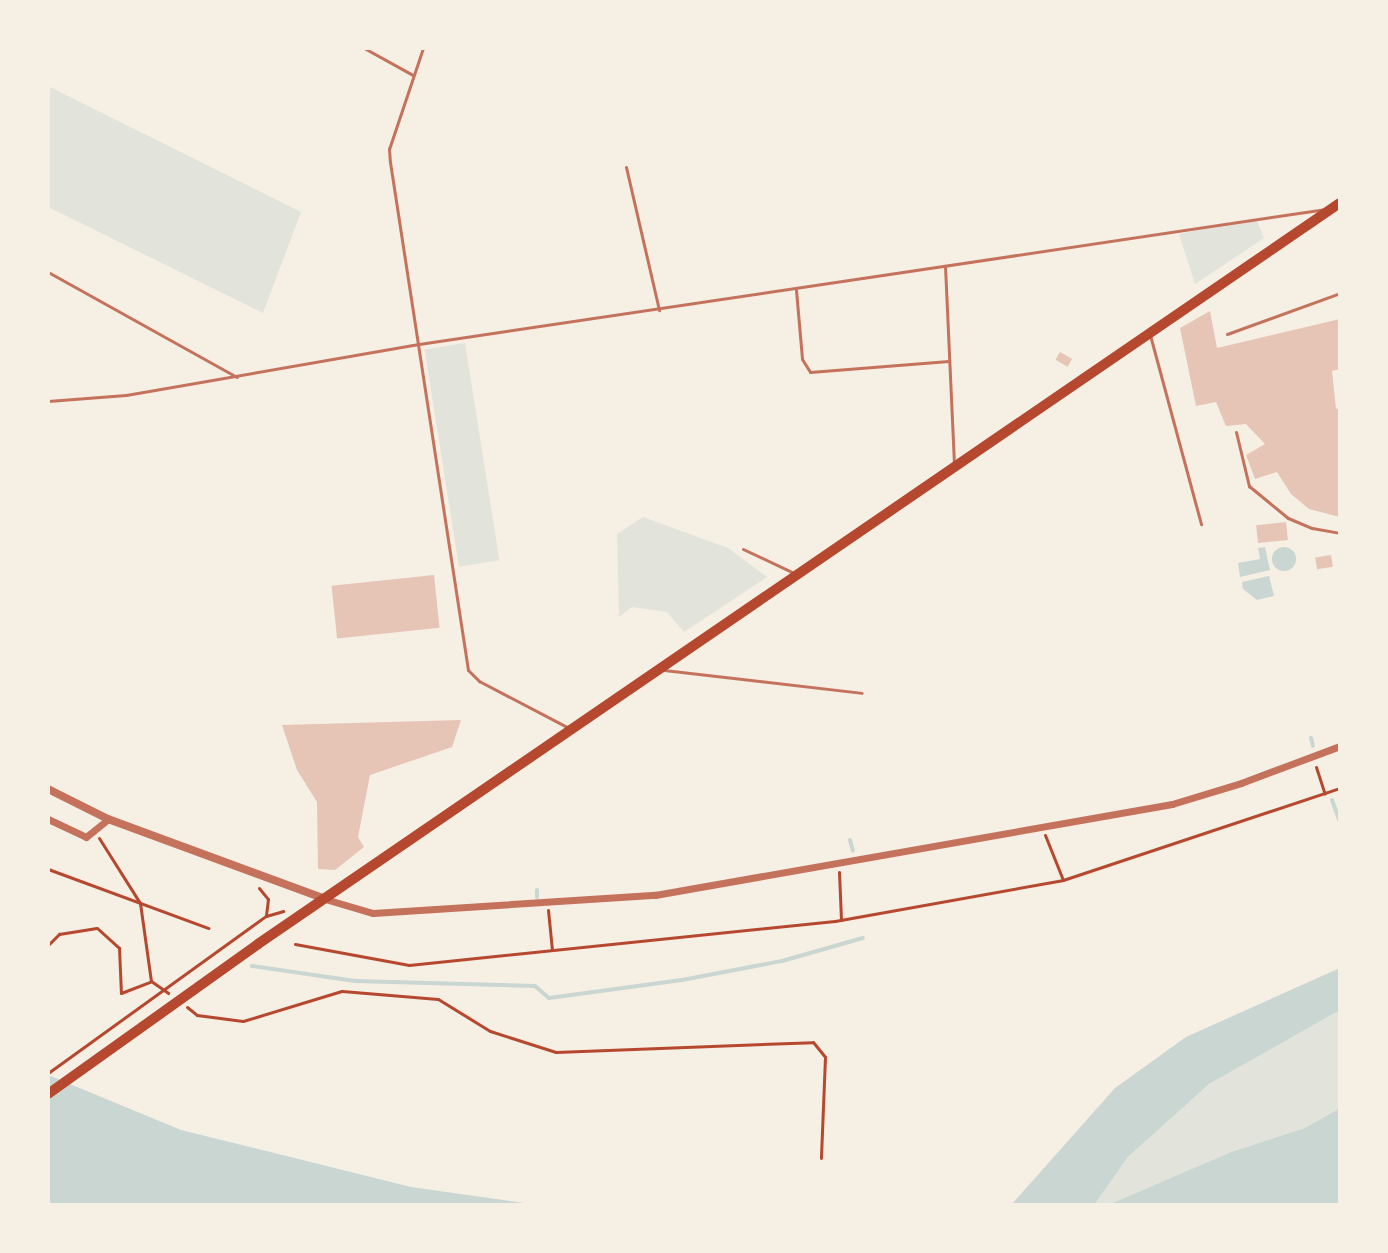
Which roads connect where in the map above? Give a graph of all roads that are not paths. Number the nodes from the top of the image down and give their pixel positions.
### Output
1 (364, 48) edge
2 (423, 48) edge
3 (413, 75) junction
4 (626, 167) dead end
5 (1339, 207) edge
6 (944, 265) junction
7 (48, 272) edge
8 (795, 288) junction
9 (1340, 293) edge
10 (659, 310) junction
11 (1149, 332) junction
12 (1227, 334) dead end
13 (419, 344) junction
14 (949, 361) junction
15 (237, 377) junction
16 (48, 401) edge
17 (1236, 432) dead end
18 (954, 466) junction
19 (1201, 524) dead end
20 (1340, 533) edge
21 (743, 549) dead end
22 (797, 575) junction
23 (660, 670) junction
24 (862, 693) dead end
25 (571, 730) junction
26 (1340, 746) edge
27 (48, 789) edge
28 (48, 819) edge
29 (108, 819) junction
30 (325, 899) junction
31 (48, 1094) edge

1 - 3 lane
2 - 3 lane
3 - 13 lane
4 - 10 lane
5 - 6 lane
5 - 11 main road
6 - 8 lane
6 - 14 lane
7 - 15 lane
8 - 10 lane
8 - 14 lane
9 - 12 lane
10 - 13 lane
11 - 18 main road
11 - 19 lane
13 - 15 lane
13 - 25 lane
14 - 18 lane
15 - 16 lane
17 - 20 lane
18 - 22 main road
21 - 22 lane
22 - 23 main road
23 - 24 lane
23 - 25 main road
25 - 30 main road
26 - 30 street
27 - 29 street
28 - 29 street
29 - 30 street
30 - 31 main road

